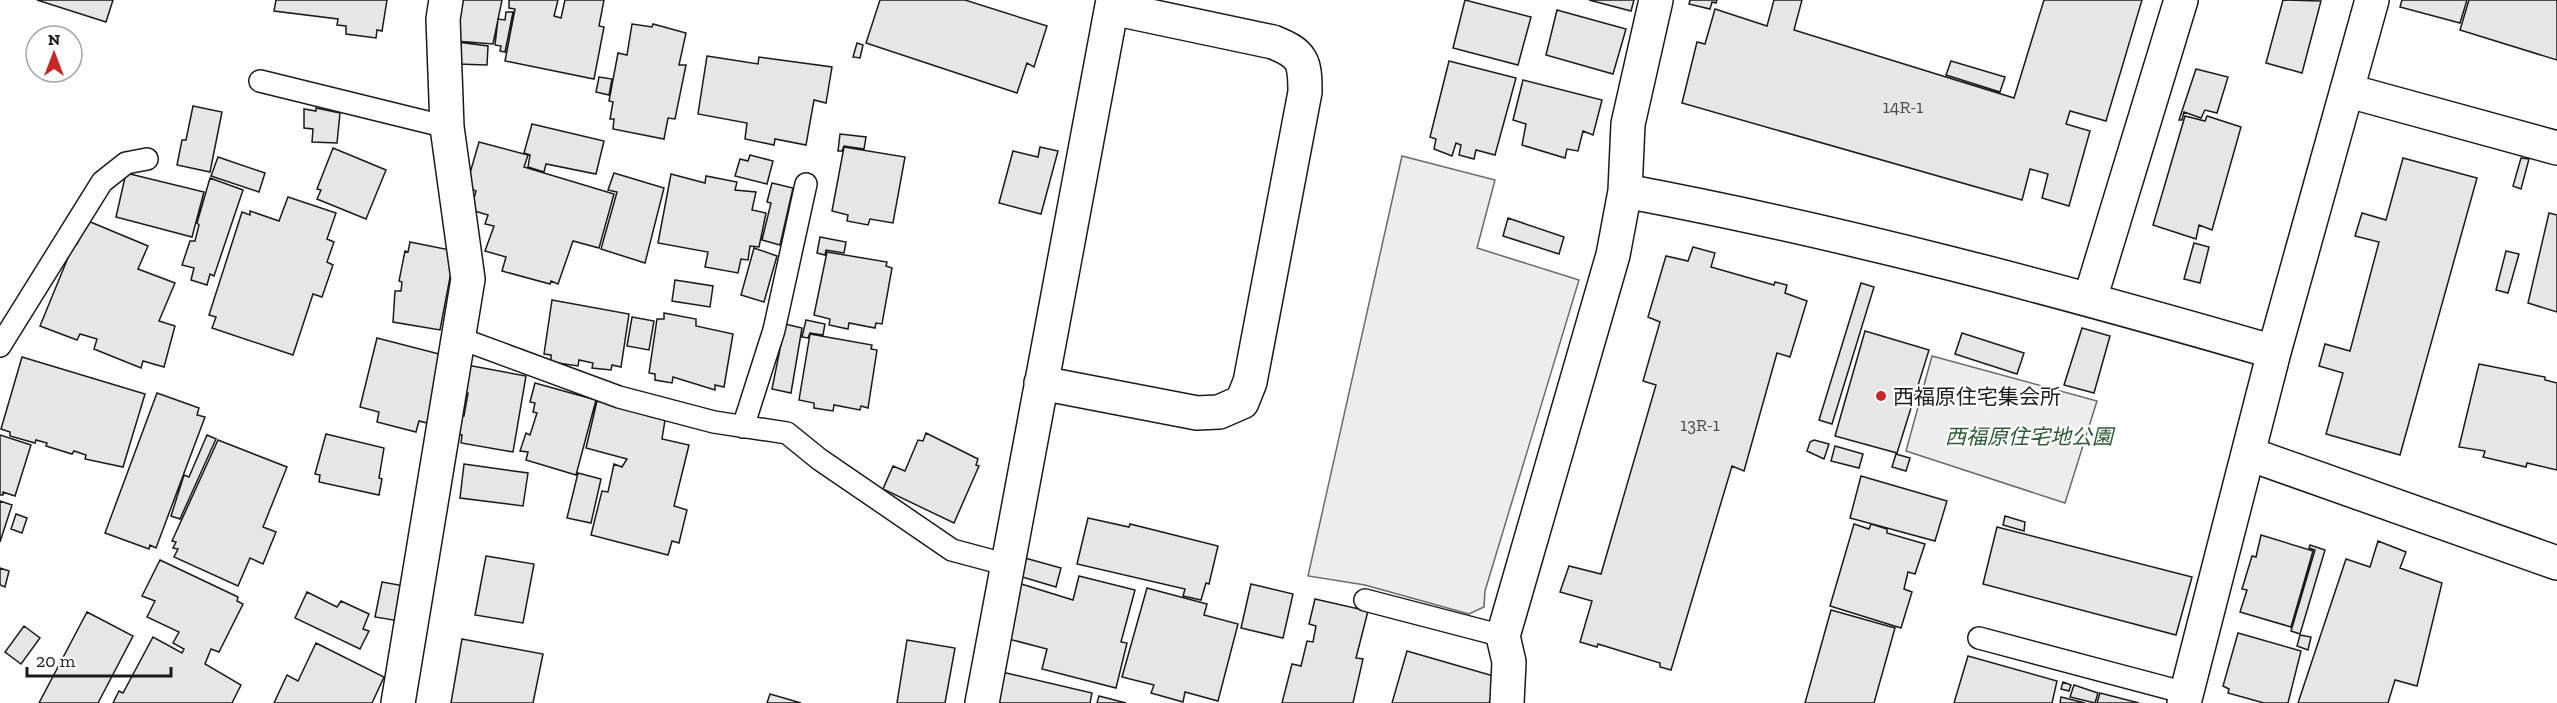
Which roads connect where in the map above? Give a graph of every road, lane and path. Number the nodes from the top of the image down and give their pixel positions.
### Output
1 (446, 0) edge
2 (1656, 0) edge
3 (2181, 0) edge
4 (2372, 0) edge
5 (1113, 4) edge
6 (260, 81) dead end
7 (2349, 91) junction
8 (447, 127) junction
9 (2557, 148) edge
10 (147, 159) dead end
11 (806, 184) dead end
12 (1625, 191) junction
13 (2090, 299) junction
14 (459, 338) junction
15 (0, 346) edge
16 (2274, 352) junction
17 (1041, 383) junction
18 (743, 427) junction
19 (2249, 454) junction
20 (2557, 563) edge
21 (1008, 565) junction
22 (1365, 600) dead end
23 (1503, 636) junction
24 (1979, 639) dead end
25 (2185, 698) edge
26 (398, 703) edge
27 (982, 703) edge
28 (1507, 703) edge

1 - 8 street
2 - 12 street
3 - 13 street
4 - 7 street
5 - 17 street
5 - 17 street
6 - 8 lane
7 - 9 street
7 - 16 street
8 - 14 street
10 - 15 lane
11 - 18 lane
12 - 13 street
12 - 23 street
13 - 16 street
14 - 18 lane
14 - 26 street
16 - 19 street
17 - 21 street
18 - 21 lane
19 - 20 street
19 - 25 street
21 - 27 street
22 - 23 lane
23 - 28 street
24 - 25 lane

